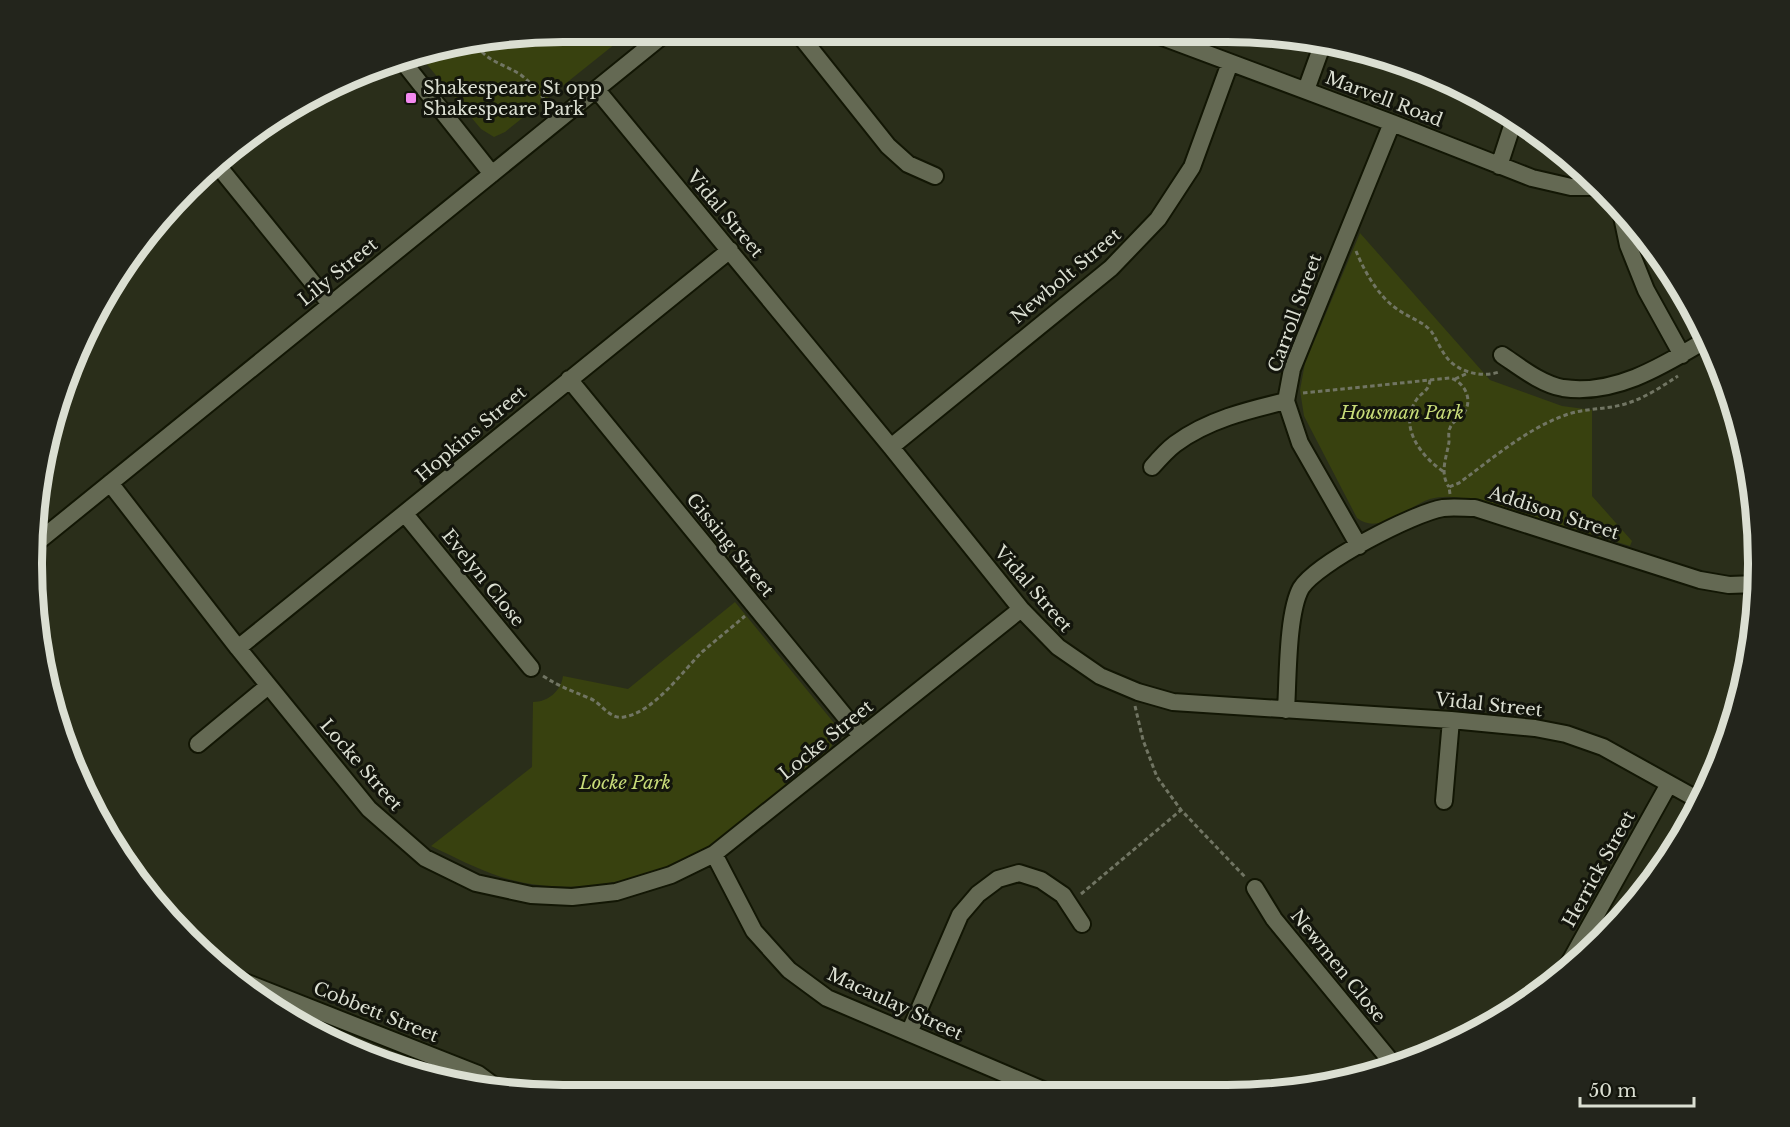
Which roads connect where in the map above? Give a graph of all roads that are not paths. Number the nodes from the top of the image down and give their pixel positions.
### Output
1 (656, 42) edge
2 (805, 42) edge
3 (1174, 42) edge
4 (1320, 51) edge
5 (1230, 63) junction
6 (407, 67) edge
7 (597, 90) junction
8 (1306, 90) junction
9 (1392, 123) junction
10 (1512, 127) edge
11 (1499, 166) junction
12 (221, 170) edge
13 (492, 174) junction
14 (935, 176) dead end
15 (1587, 187) edge
16 (1624, 226) edge
17 (730, 250) junction
18 (330, 304) junction
19 (1699, 344) edge
20 (1502, 355) dead end
21 (1682, 355) junction
22 (569, 378) junction
23 (1286, 398) junction
24 (891, 447) junction
25 (1152, 467) dead end
26 (110, 483) junction
27 (405, 514) junction
28 (43, 538) edge
29 (1359, 546) junction
30 (1747, 584) edge
31 (1021, 609) junction
32 (238, 648) junction
33 (531, 668) road end
34 (268, 686) junction
35 (1286, 710) junction
36 (1451, 720) junction
37 (861, 736) junction
38 (198, 744) dead end
39 (1669, 784) junction
40 (1692, 797) edge
41 (1444, 801) dead end
42 (714, 854) junction
43 (1256, 888) road end
44 (1082, 924) dead end
45 (1577, 950) edge
46 (263, 989) edge
47 (909, 1033) junction
48 (1389, 1059) edge
49 (485, 1079) edge
50 (1031, 1085) edge

1 - 7 street, Lily Street
2 - 14 street
3 - 5 street, Marvell Road
4 - 8 street
5 - 8 street, Marvell Road
5 - 24 street, Newbolt Street
6 - 13 street
7 - 13 street, Lily Street
7 - 17 street, Vidal Street
8 - 9 street, Marvell Road
9 - 11 street, Marvell Road
9 - 23 street, Carroll Street
10 - 11 street
11 - 15 street, Marvell Road
12 - 18 street
13 - 18 street, Lily Street
16 - 21 street
17 - 22 street, Hopkins Street
17 - 24 street, Vidal Street
18 - 26 street, Lily Street
19 - 21 street
20 - 21 street
22 - 27 street, Hopkins Street
22 - 37 street, Gissing Street
23 - 25 street
23 - 29 street, Carroll Street
24 - 31 street, Vidal Street
26 - 28 street, Lily Street
26 - 32 street, Locke Street
27 - 32 street, Hopkins Street
27 - 33 street, Evelyn Close
29 - 30 street, Addison Street
29 - 35 street, Addison Street
31 - 35 street, Vidal Street
31 - 37 street, Locke Street
32 - 34 street, Locke Street
34 - 38 street
34 - 42 street, Locke Street
35 - 36 street, Vidal Street
36 - 39 street, Vidal Street
36 - 41 street
37 - 42 street, Locke Street
39 - 40 street, Vidal Street
39 - 45 street, Herrick Street
42 - 47 street, Macaulay Street
43 - 48 street, Newmen Close
44 - 47 street
46 - 49 street, Cobbett Street
47 - 50 street, Macaulay Street

